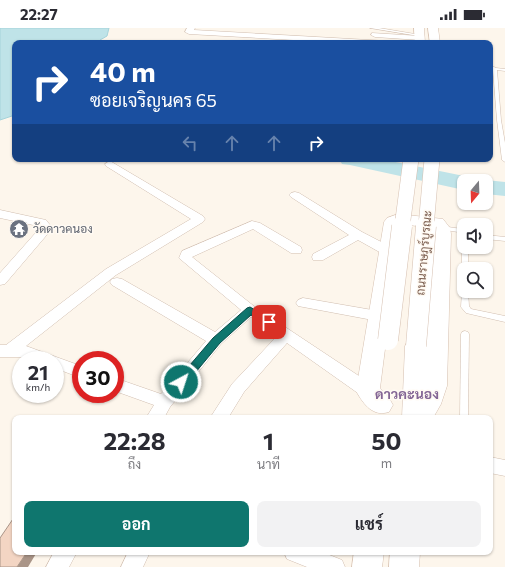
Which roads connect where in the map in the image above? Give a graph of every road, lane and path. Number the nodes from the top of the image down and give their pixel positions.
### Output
1 (191, 28) edge
2 (245, 28) edge
3 (372, 28) edge
4 (433, 28) edge
5 (419, 36) edge
6 (311, 40) edge
7 (435, 40) edge
8 (495, 69) joint
9 (505, 70) edge
10 (498, 98) junction
11 (505, 99) edge
12 (505, 160) edge
13 (411, 162) edge
14 (432, 162) edge
15 (110, 164) dead end
16 (295, 195) dead end
17 (0, 214) edge
18 (441, 228) junction
19 (457, 230) edge
20 (358, 235) junction
21 (493, 238) edge
22 (505, 239) edge
23 (296, 250) dead end
24 (388, 251) junction
25 (318, 257) dead end
26 (0, 281) edge
27 (117, 282) dead end
28 (465, 298) edge
29 (303, 303) dead end
30 (250, 310) junction
31 (378, 316) junction
32 (505, 319) edge
33 (465, 334) dead end
34 (286, 336) junction
35 (216, 340) junction
36 (6, 350) edge
37 (24, 351) edge
38 (124, 387) edge
39 (164, 402) junction
40 (376, 405) edge
41 (157, 415) edge
42 (221, 415) edge
43 (414, 415) edge
44 (422, 415) edge
45 (464, 415) edge
46 (493, 466) edge
47 (505, 468) edge
48 (64, 555) edge
49 (138, 555) edge
50 (302, 555) edge
51 (369, 555) edge
52 (405, 555) edge
53 (56, 567) edge
54 (131, 567) edge
55 (335, 567) edge
56 (367, 567) edge
57 (404, 567) edge

1 - 6 street
2 - 5 street
3 - 5 lane
4 - 7 main road
8 - 9 lane
8 - 10 lane
10 - 11 lane
10 - 12 lane
13 - 40 main road, ถนนราษฎร์บูรณะ, bridge
14 - 43 main road, ถนนราษฎร์บูรณะ, bridge
15 - 36 street
16 - 20 street
17 - 26 street
18 - 19 lane
18 - 24 main road
18 - 44 main road
20 - 24 street
20 - 25 street
21 - 22 lane
23 - 30 street
24 - 31 main road
27 - 35 street
28 - 32 lane
29 - 31 street
30 - 34 street
30 - 35 street
31 - 40 main road
33 - 45 lane
34 - 40 street
34 - 42 street
35 - 39 street
36 - 37 street
38 - 39 street
39 - 41 street
46 - 47 street
48 - 53 street
49 - 54 street
50 - 55 street
51 - 56 main road
52 - 57 main road

